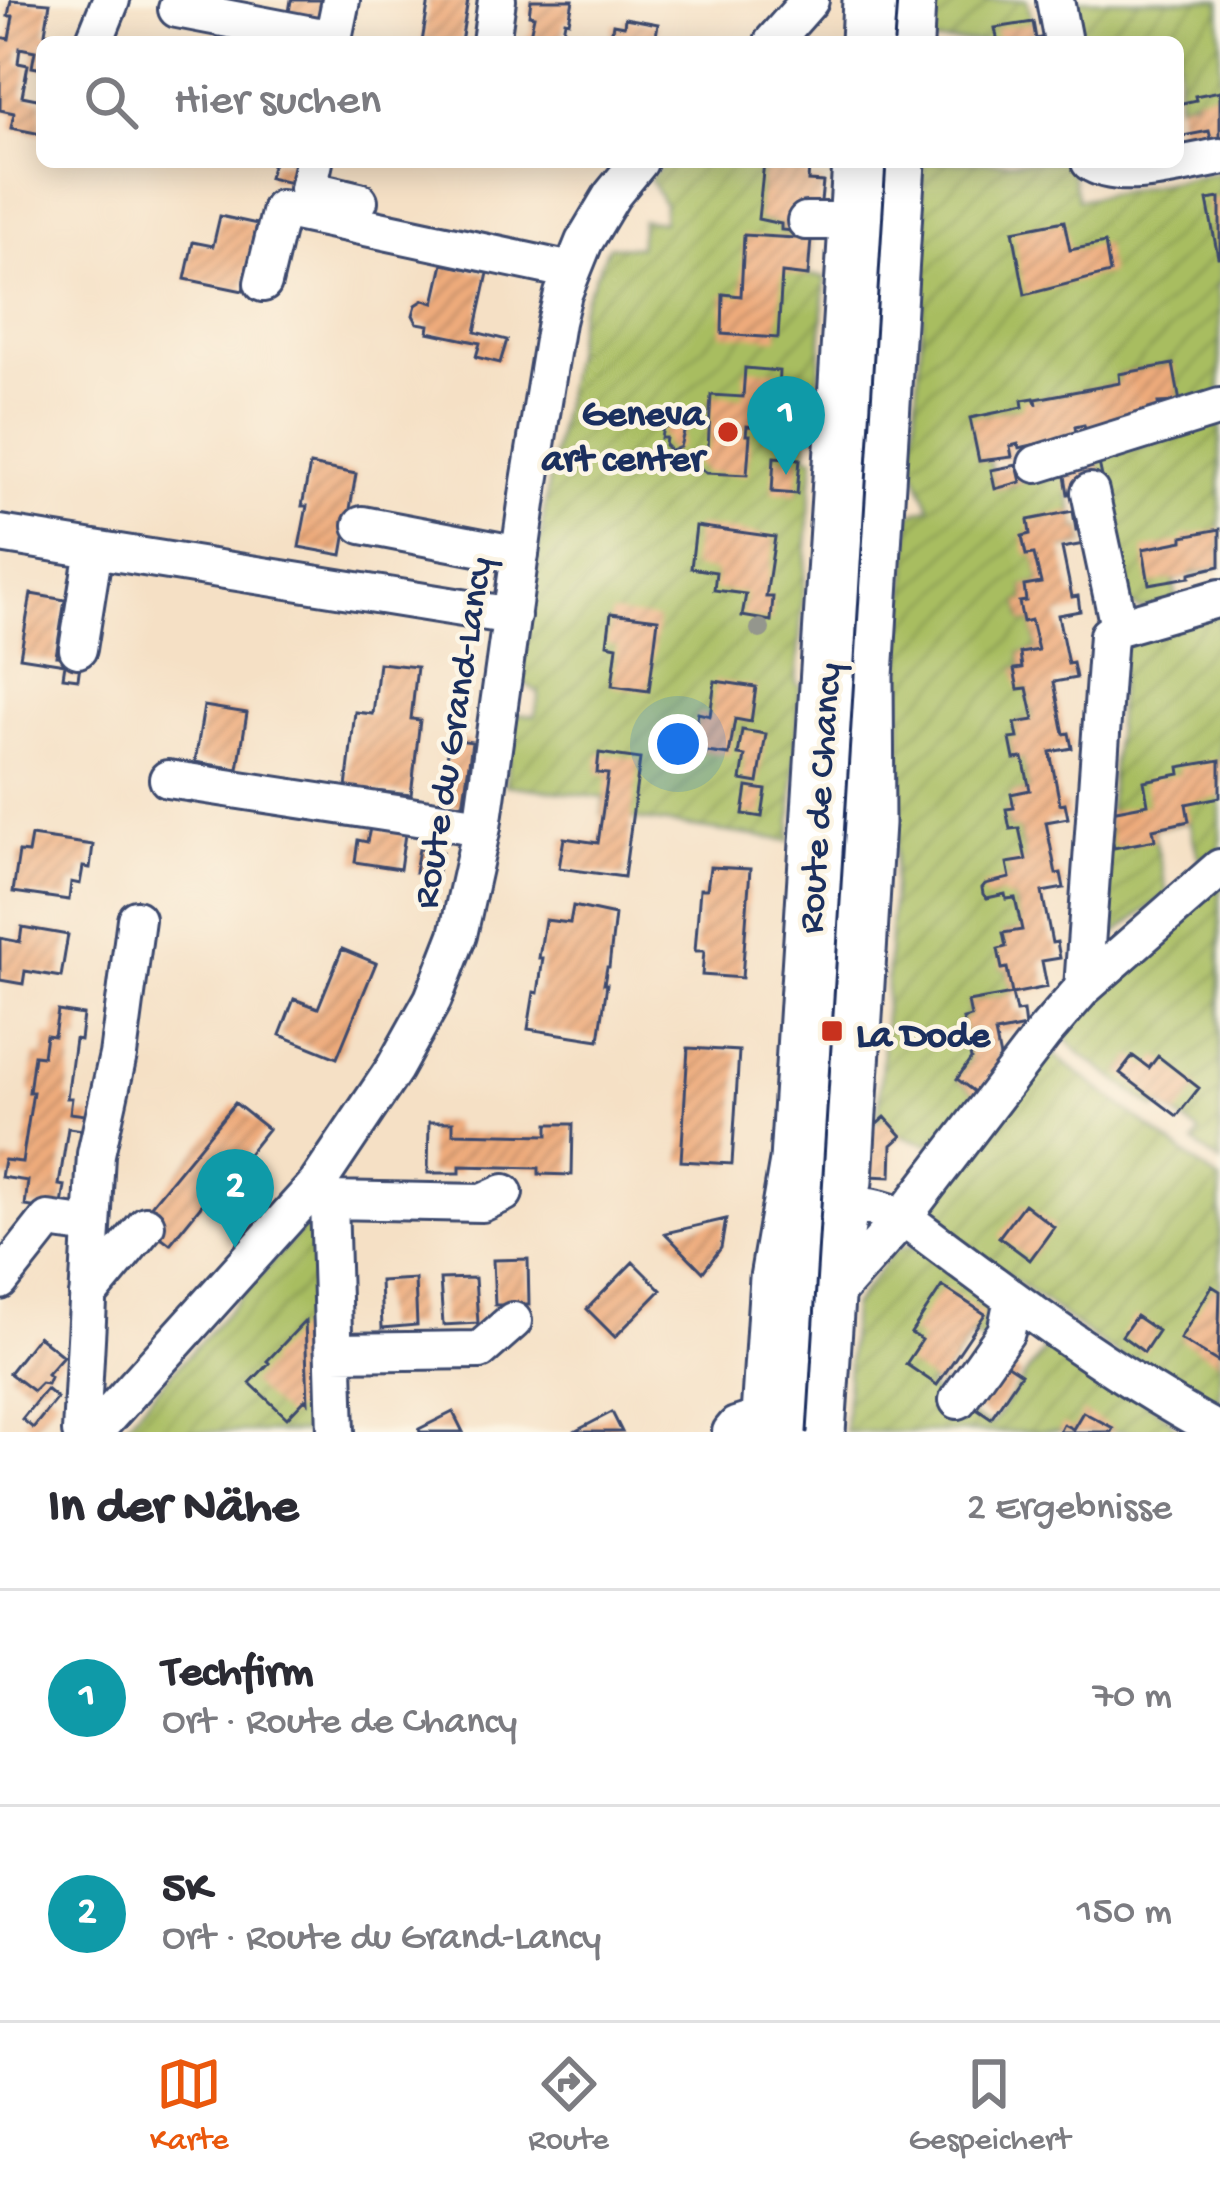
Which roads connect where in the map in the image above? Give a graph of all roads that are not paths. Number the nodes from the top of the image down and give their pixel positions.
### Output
1 (111, 0) edge
2 (341, 0) edge
3 (496, 0) edge
4 (866, 0) edge
5 (1055, 0) edge
6 (177, 9) dead end
7 (96, 36) edge
8 (317, 36) edge
9 (334, 36) edge
10 (492, 36) edge
11 (864, 36) edge
12 (1063, 36) edge
13 (1220, 158) edge
14 (1184, 164) edge
15 (313, 168) edge
16 (634, 168) edge
17 (856, 168) edge
18 (879, 168) edge
19 (902, 168) edge
20 (1100, 168) edge
21 (1155, 168) edge
22 (806, 221) dead end
23 (853, 221) junction
24 (575, 263) junction
25 (263, 283) dead end
26 (1220, 407) edge
27 (1037, 464) dead end
28 (1090, 492) dead end
29 (362, 525) dead end
30 (0, 534) edge
31 (94, 549) junction
32 (520, 555) junction
33 (1220, 598) edge
34 (512, 616) junction
35 (1119, 627) junction
36 (78, 649) dead end
37 (168, 779) dead end
38 (482, 827) junction
39 (1220, 868) edge
40 (136, 919) dead end
41 (1083, 988) junction
42 (323, 1192) junction
43 (504, 1193) dead end
44 (903, 1216) junction
45 (813, 1217) junction
46 (146, 1225) dead end
47 (91, 1226) junction
48 (0, 1281) edge
49 (88, 1295) junction
50 (830, 1298) junction
51 (1012, 1299) junction
52 (513, 1321) dead end
53 (334, 1352) junction
54 (958, 1400) dead end
55 (764, 1428) edge
56 (1208, 1429) edge
57 (81, 1432) edge
58 (94, 1432) edge
59 (336, 1432) edge
60 (822, 1432) edge

1 - 7 street
2 - 9 street
3 - 10 street
4 - 11 main road
5 - 12 street
6 - 8 street
13 - 14 street
15 - 24 street
16 - 24 street, Route du Grand-Lancy
17 - 23 main road, Route de Chancy
18 - 45 street
19 - 45 main road, Route de Chancy
20 - 21 street
22 - 23 street
23 - 45 main road, Route de Chancy
24 - 25 street
24 - 32 street, Route du Grand-Lancy
26 - 27 street
28 - 35 street
29 - 32 street
30 - 31 street
31 - 34 street
31 - 36 street
32 - 34 street, Route du Grand-Lancy
33 - 35 street
34 - 38 street, Route du Grand-Lancy
35 - 41 street
37 - 38 street
38 - 42 street, Route du Grand-Lancy
39 - 41 street
40 - 47 street
41 - 44 street
42 - 43 street
42 - 53 street
42 - 58 street, Route du Grand-Lancy
44 - 45 street
44 - 50 street
44 - 51 street
45 - 50 main road, Route de Chancy
45 - 55 main road, Route de Chancy
46 - 49 street
47 - 48 street
47 - 49 street
49 - 57 street
50 - 60 main road, Route de Chancy
51 - 54 street
51 - 56 street
52 - 53 street
53 - 59 street

